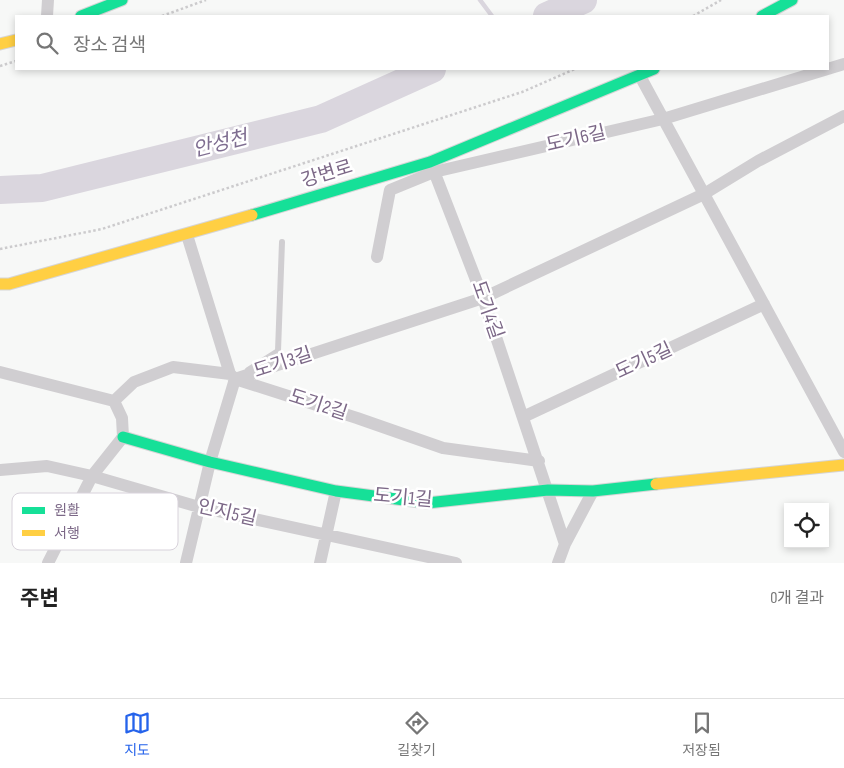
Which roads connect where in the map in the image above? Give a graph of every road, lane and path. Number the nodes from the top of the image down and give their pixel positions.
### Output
1 (48, 0) edge
2 (122, 0) edge
3 (206, 0) edge
4 (721, 0) edge
5 (792, 0) edge
6 (48, 15) edge
7 (84, 15) edge
8 (165, 15) edge
9 (695, 15) edge
10 (764, 15) edge
11 (15, 40) edge
12 (0, 44) edge
13 (15, 61) edge
14 (844, 64) edge
15 (0, 66) edge
16 (829, 69) edge
17 (574, 70) edge
18 (652, 70) edge
19 (824, 70) edge
20 (640, 76) junction
21 (844, 116) edge
22 (663, 119) junction
23 (432, 167) junction
24 (704, 194) junction
25 (187, 235) junction
26 (282, 242) dead end
27 (0, 249) edge
28 (376, 257) dead end
29 (0, 284) edge
30 (483, 298) junction
31 (764, 304) junction
32 (0, 372) edge
33 (233, 376) junction
34 (114, 401) junction
35 (523, 417) junction
36 (122, 437) junction
37 (844, 452) edge
38 (539, 461) junction
39 (210, 462) junction
40 (844, 465) edge
41 (0, 470) edge
42 (92, 476) junction
43 (548, 490) junction
44 (336, 491) junction
45 (593, 491) junction
46 (83, 493) edge
47 (151, 493) edge
48 (178, 501) edge
49 (199, 507) junction
50 (325, 535) junction
51 (565, 544) junction
52 (55, 550) edge
53 (48, 563) edge
54 (186, 563) edge
55 (320, 563) edge
56 (456, 563) edge
57 (558, 563) edge

1 - 6 street
2 - 7 street
3 - 8 path
4 - 9 path
5 - 10 street
11 - 12 street
13 - 15 path
14 - 16 street, 도기6길
17 - 27 path
18 - 20 street, 강변로
19 - 22 street, 도기6길
20 - 22 street
20 - 23 street, 강변로
21 - 24 street
22 - 23 street, 도기6길
22 - 24 street
23 - 25 street, 강변로
23 - 28 street, 도기6길
23 - 30 street, 도기4길
24 - 30 street
24 - 31 street
25 - 29 street, 강변로
25 - 33 street
26 - 33 lane, 도기3길
30 - 33 street, 도기3길
30 - 35 street, 도기4길
31 - 35 street, 도기5길
31 - 37 street
32 - 34 street
33 - 34 street, 도기2길
33 - 38 street, 도기2길
33 - 39 street
34 - 36 street
35 - 38 street, 도기4길
36 - 39 street, 도기1길
36 - 42 street
38 - 43 street, 도기4길
39 - 44 street, 도기1길
39 - 49 street
40 - 45 street, 도기1길
41 - 42 street, 인지5길
42 - 46 street
42 - 47 street, 인지5길
43 - 44 street, 도기1길
43 - 45 street, 도기1길
43 - 51 street, 도기4길
44 - 50 street
45 - 51 street
48 - 49 street, 인지5길
49 - 50 street, 인지5길
49 - 54 street
50 - 55 street
50 - 56 street, 인지5길
51 - 57 street
52 - 53 street

